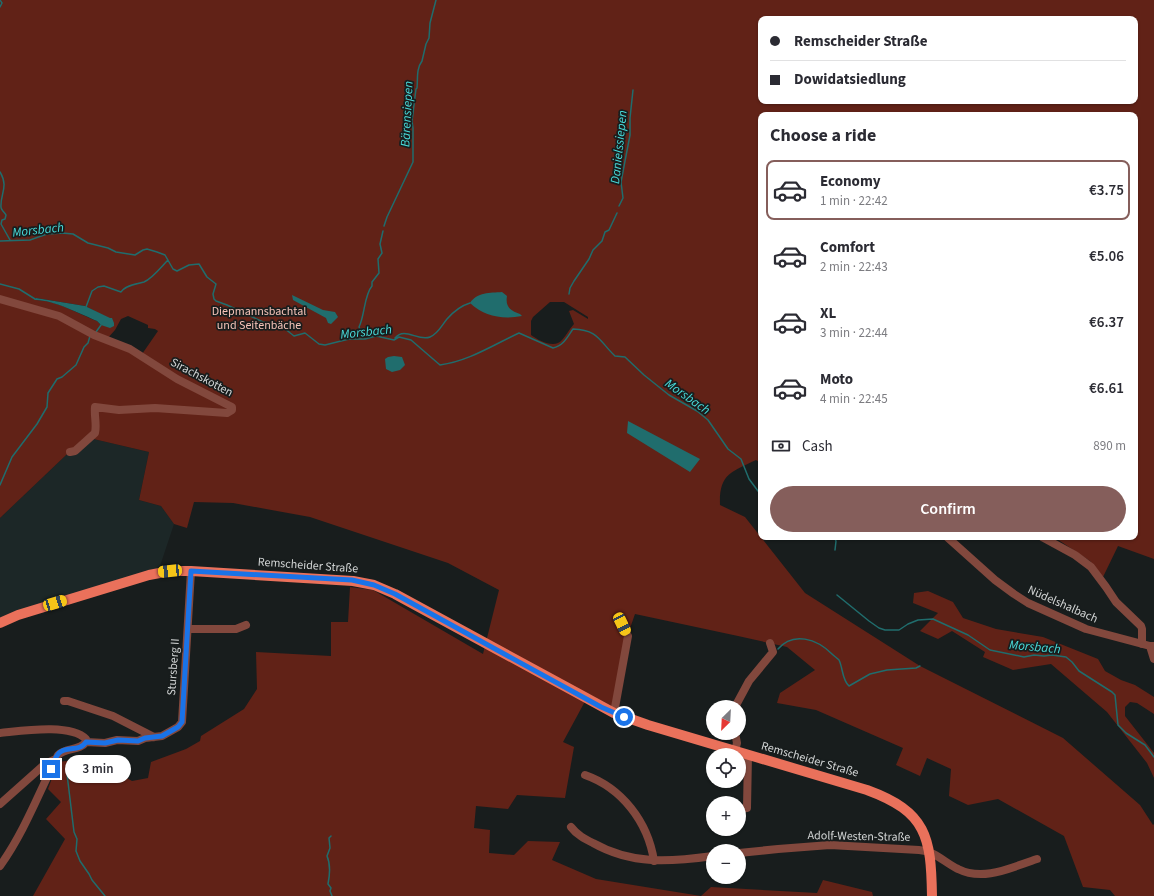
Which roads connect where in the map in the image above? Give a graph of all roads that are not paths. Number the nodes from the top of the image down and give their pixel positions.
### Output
1 (0, 299) edge
2 (70, 452) dead end
3 (950, 540) edge
4 (1048, 540) edge
5 (191, 571) junction
6 (0, 623) edge
7 (622, 624) dead end
8 (246, 625) dead end
9 (188, 628) junction
10 (770, 643) dead end
11 (1148, 645) edge
12 (1154, 659) edge
13 (738, 700) edge
14 (64, 701) dead end
15 (614, 713) junction
16 (0, 733) edge
17 (154, 737) junction
18 (86, 742) junction
19 (725, 748) edge
20 (748, 755) joint
21 (56, 759) junction
22 (585, 775) dead end
23 (0, 804) edge
24 (746, 808) edge
25 (572, 827) dead end
26 (746, 852) edge
27 (930, 852) junction
28 (706, 857) edge
29 (1037, 859) dead end
30 (654, 861) junction
31 (0, 866) edge
32 (932, 896) edge

1 - 2 street, Sirachskotten
3 - 11 street, Nüdelshalbach
4 - 11 street
5 - 6 main road, Remscheider Straße
5 - 9 street, Stursberg II
5 - 15 main road, Remscheider Straße
7 - 15 street
8 - 9 street, Stursberg II
9 - 17 street, Stursberg II
10 - 13 street
11 - 12 street
14 - 17 street
15 - 19 main road, Remscheider Straße
16 - 18 street
17 - 18 street, Stursberg II
18 - 21 street
20 - 24 street
20 - 27 main road, Remscheider Straße
21 - 23 street
21 - 31 street
22 - 30 street
25 - 30 street
26 - 27 street, Adolf-Westen-Straße
27 - 29 street
27 - 32 main road, Remscheider Straße
28 - 30 street

